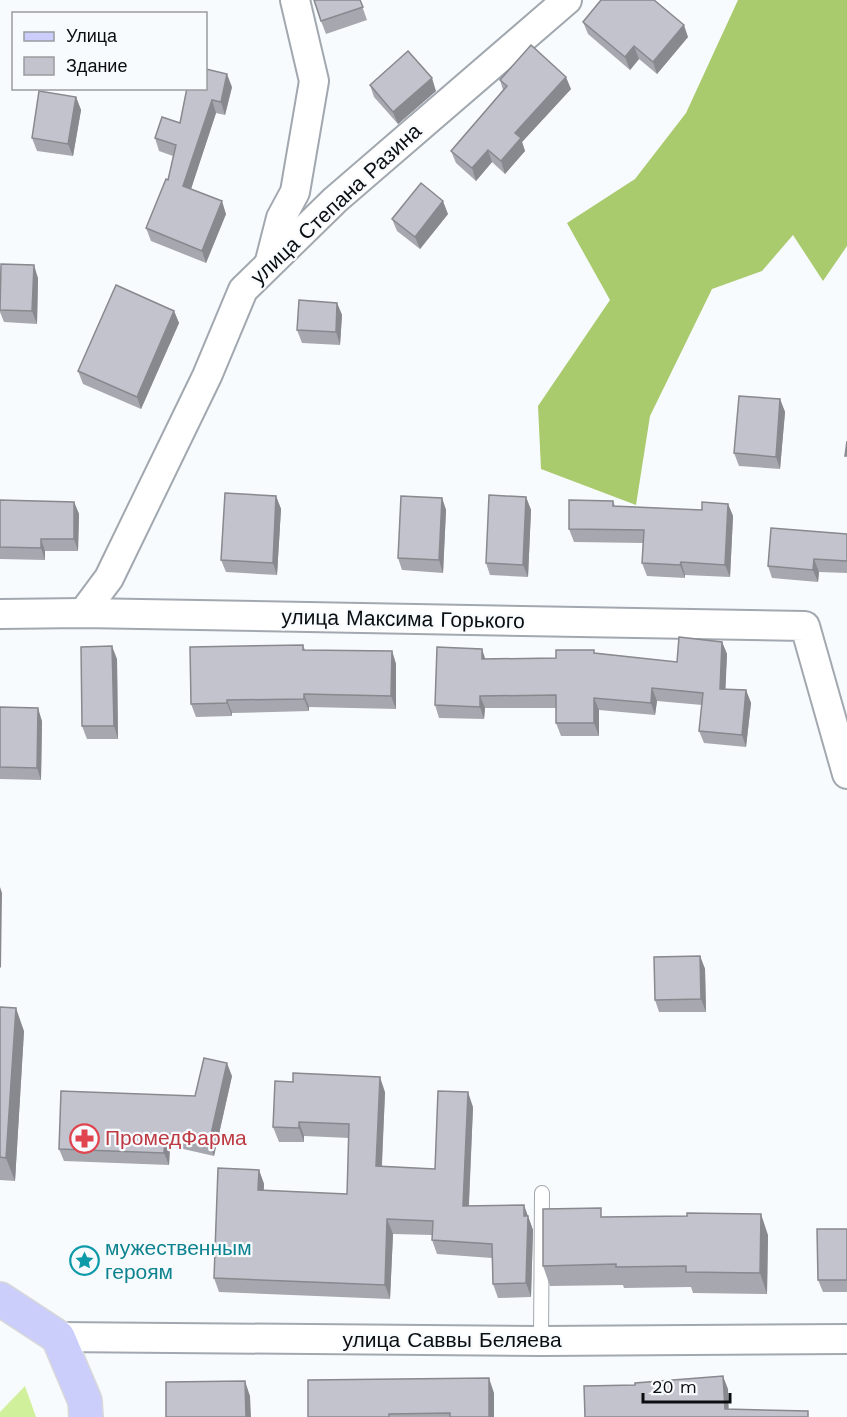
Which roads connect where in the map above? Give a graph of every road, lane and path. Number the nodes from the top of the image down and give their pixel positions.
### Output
1 (295, 0) edge
2 (567, 0) edge
3 (270, 261) junction
4 (83, 613) junction
5 (0, 614) edge
6 (847, 774) edge
7 (542, 1193) dead end
8 (0, 1299) edge
9 (58, 1336) junction
10 (847, 1339) edge
11 (541, 1341) junction
12 (86, 1417) edge

1 - 3 street
2 - 3 street, улица Степана Разина
3 - 4 street, улица Степана Разина
4 - 5 street, улица Максима Горького
4 - 6 street, улица Максима Горького
7 - 11 lane
8 - 9 main road
9 - 11 street, улица Саввы Беляева
9 - 12 main road
10 - 11 street, улица Саввы Беляева

